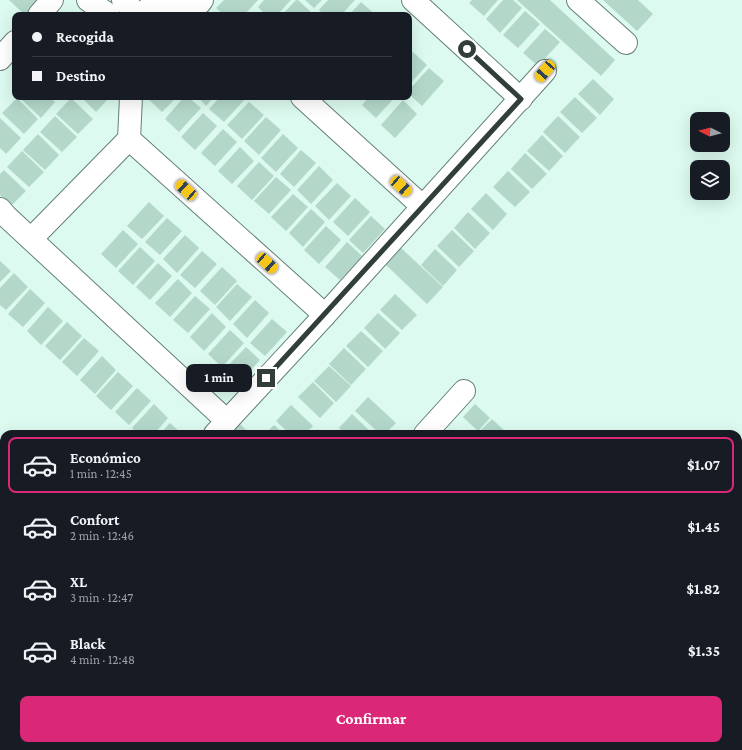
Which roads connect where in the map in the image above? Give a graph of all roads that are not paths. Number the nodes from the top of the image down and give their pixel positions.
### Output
1 (52, 0) edge
2 (88, 0) edge
3 (123, 0) edge
4 (413, 0) edge
5 (578, 0) edge
6 (204, 6) edge
7 (143, 10) edge
8 (42, 12) edge
9 (105, 12) edge
10 (626, 43) dead end
11 (12, 45) edge
12 (0, 59) edge
13 (545, 71) dead end
14 (521, 99) junction
15 (131, 100) edge
16 (305, 100) edge
17 (129, 139) junction
18 (422, 206) junction
19 (0, 209) edge
20 (31, 239) junction
21 (325, 315) junction
22 (464, 391) dead end
23 (221, 427) edge
24 (429, 430) edge

1 - 8 street
2 - 9 street
3 - 7 street
4 - 14 street
5 - 10 street
6 - 7 street
11 - 12 street
13 - 14 street
14 - 18 street
15 - 17 street
16 - 18 street
17 - 20 street
17 - 21 street
18 - 21 street
19 - 20 street
20 - 23 street
21 - 23 street
22 - 24 street

